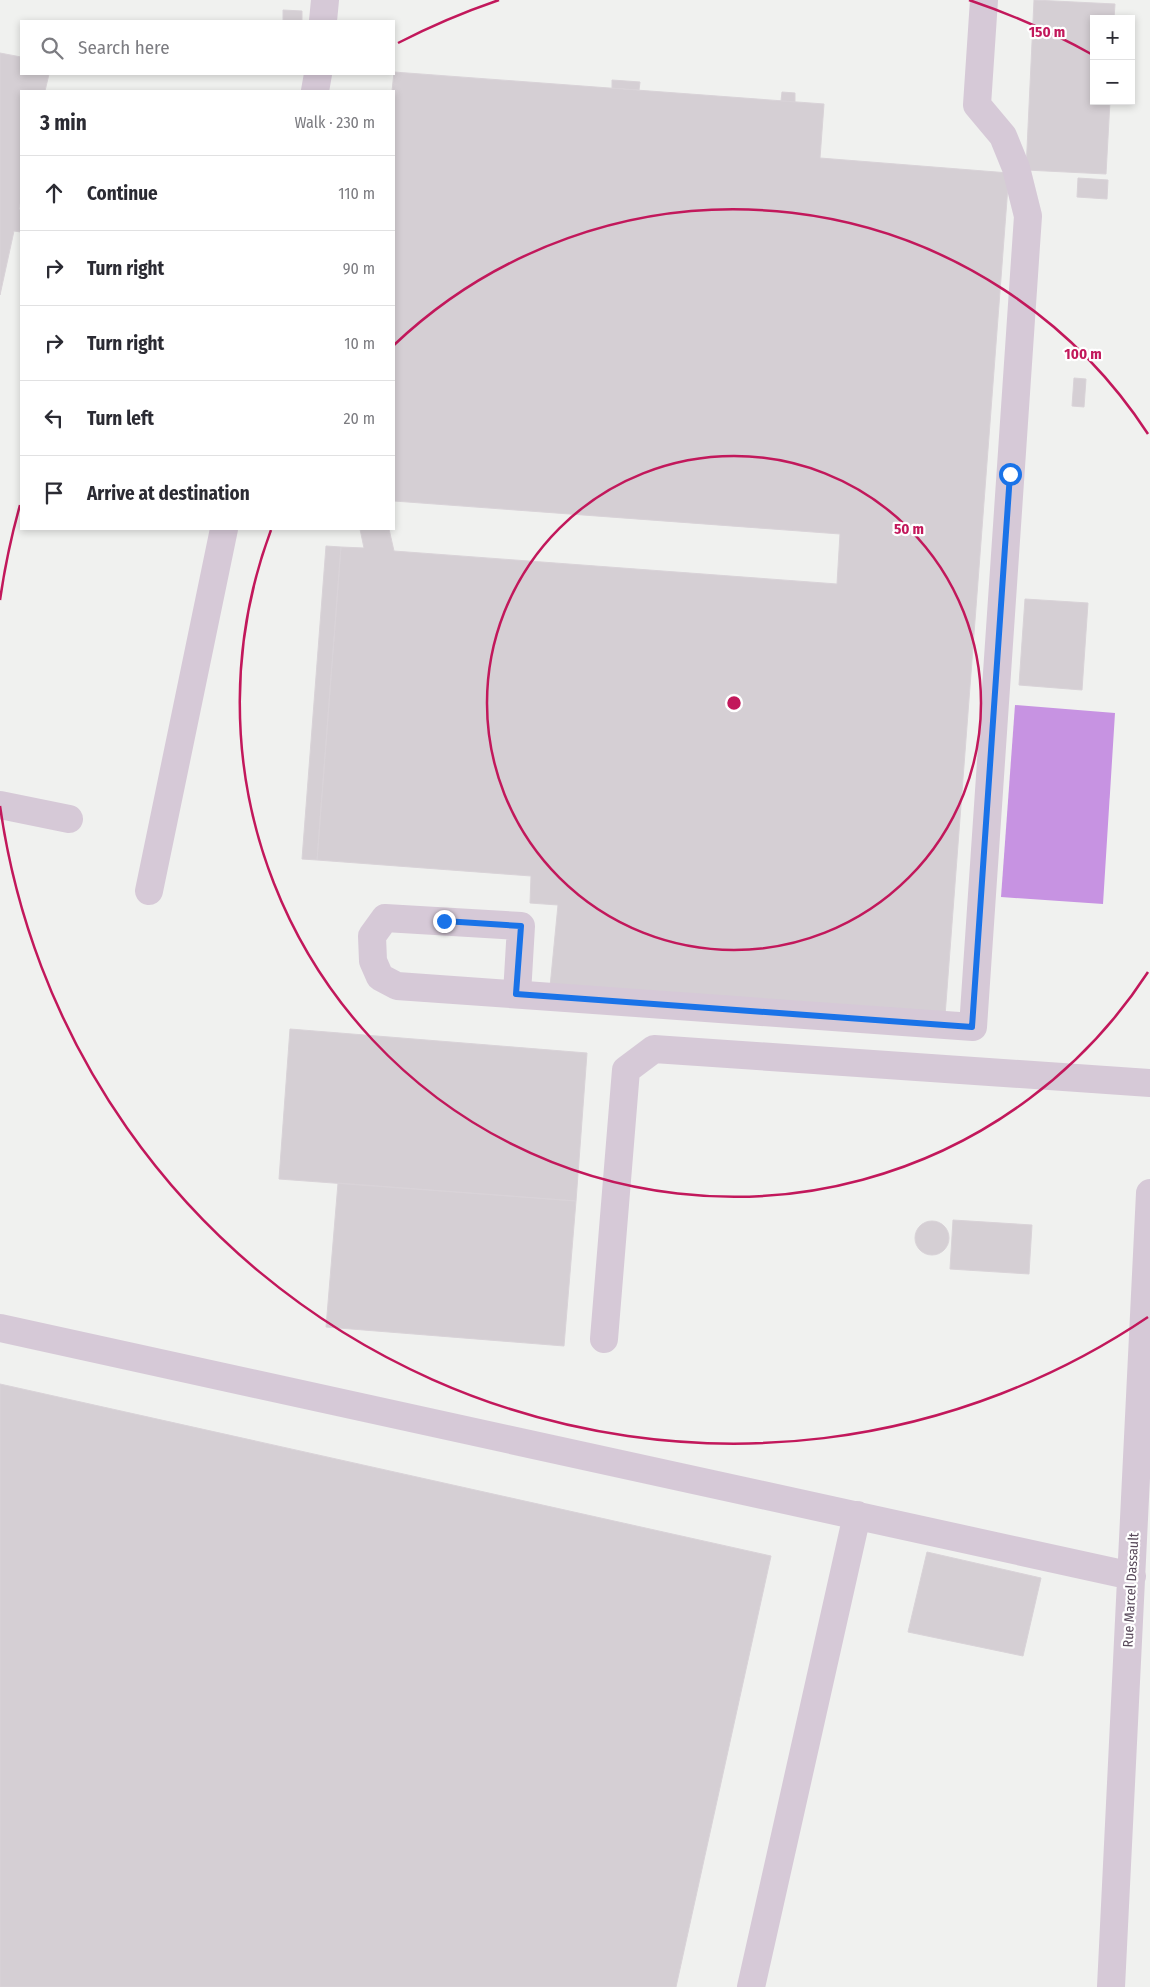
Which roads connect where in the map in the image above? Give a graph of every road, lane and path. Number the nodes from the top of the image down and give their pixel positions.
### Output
1 (325, 0) edge
2 (984, 0) edge
3 (323, 20) edge
4 (318, 75) edge
5 (315, 90) edge
6 (224, 530) edge
7 (0, 805) edge
8 (69, 819) dead end
9 (149, 891) dead end
10 (516, 994) junction
11 (1150, 1083) edge
12 (1150, 1193) edge
13 (0, 1328) edge
14 (604, 1339) dead end
15 (857, 1515) junction
16 (1132, 1576) junction
17 (751, 1987) edge
18 (1111, 1987) edge

1 - 3 street
2 - 10 street
4 - 5 street
6 - 9 street
7 - 8 street
10 - 10 street
11 - 14 street
12 - 16 street, Rue Marcel Dassault
13 - 15 street
15 - 16 street
15 - 17 street
16 - 18 street, Rue Marcel Dassault

